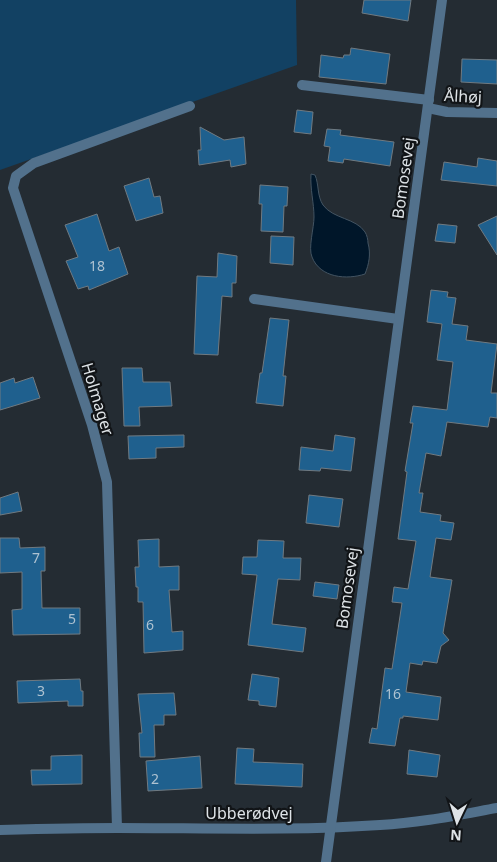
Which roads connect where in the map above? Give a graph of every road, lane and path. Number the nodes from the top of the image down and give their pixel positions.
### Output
1 (442, 0) edge
2 (302, 85) dead end
3 (428, 104) junction
4 (190, 106) dead end
5 (497, 113) edge
6 (254, 299) dead end
7 (398, 319) junction
8 (497, 808) edge
9 (117, 828) junction
10 (330, 828) junction
11 (0, 830) edge
12 (326, 862) edge

1 - 3 street, Bomosevej
2 - 3 street
3 - 5 street, Ålhøj
3 - 7 street, Bomosevej
4 - 9 street, Holmager
6 - 7 street
7 - 10 street, Bomosevej
8 - 10 street, Ubberødvej
9 - 10 street, Ubberødvej
9 - 11 street, Ubberødvej
10 - 12 street, Bomosevej

